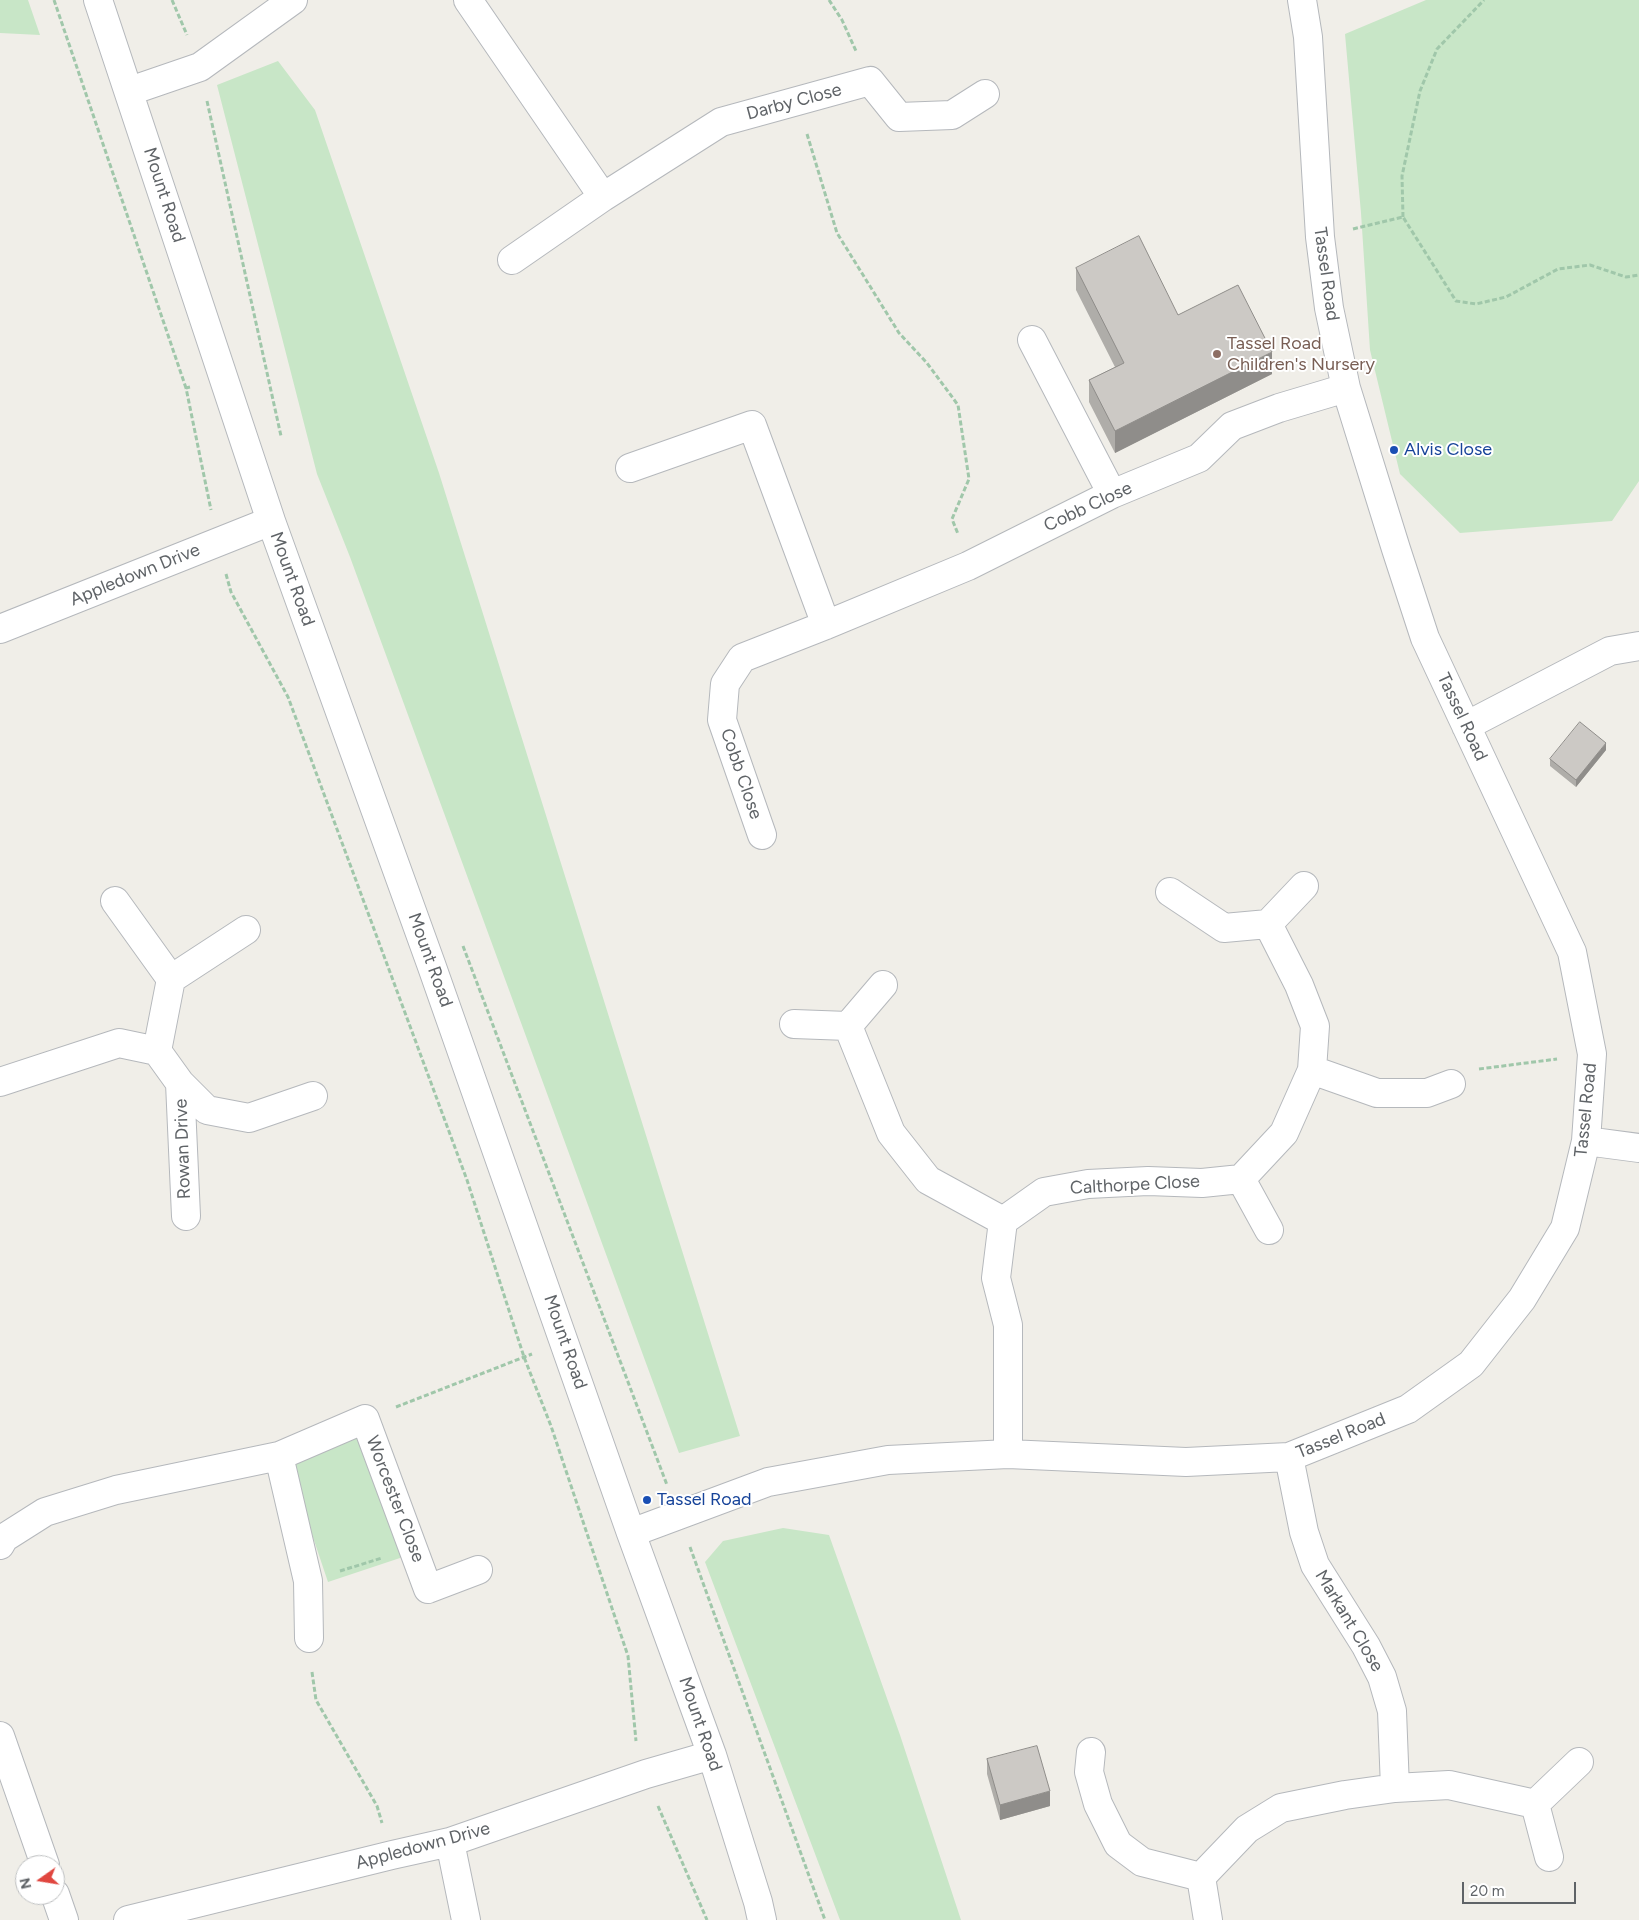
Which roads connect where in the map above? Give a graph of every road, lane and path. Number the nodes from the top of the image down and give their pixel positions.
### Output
1 (54, 0) edge
2 (98, 0) edge
3 (172, 0) edge
4 (293, 0) edge
5 (468, 0) edge
6 (829, 0) edge
7 (1302, 0) edge
8 (1484, 0) edge
9 (200, 67) junction
10 (870, 81) junction
11 (130, 91) junction
12 (985, 94) dead end
13 (788, 104) junction
14 (603, 196) junction
15 (1403, 217) junction
16 (1320, 237) junction
17 (512, 260) dead end
18 (1639, 275) edge
19 (1032, 340) dead end
20 (265, 363) junction
21 (223, 377) junction
22 (186, 388) junction
23 (1346, 388) junction
24 (281, 436) dead end
25 (630, 468) dead end
26 (1112, 494) junction
27 (270, 521) junction
28 (216, 542) junction
29 (968, 566) junction
30 (826, 625) junction
31 (0, 629) edge
32 (1639, 646) edge
33 (1466, 726) junction
34 (762, 835) dead end
35 (1304, 886) dead end
36 (1170, 892) dead end
37 (115, 901) dead end
38 (1268, 924) junction
39 (246, 930) dead end
40 (461, 940) dead end
41 (171, 979) junction
42 (883, 984) dead end
43 (794, 1024) dead end
44 (848, 1026) junction
45 (157, 1051) junction
46 (1592, 1054) junction
47 (1312, 1070) junction
48 (0, 1082) edge
49 (180, 1083) junction
50 (1451, 1084) joint
51 (313, 1096) dead end
52 (1586, 1141) junction
53 (1639, 1148) edge
54 (1241, 1179) junction
55 (186, 1216) dead end
56 (1004, 1221) junction
57 (1269, 1230) dead end
58 (566, 1344) junction
59 (524, 1357) junction
60 (365, 1419) junction
61 (1008, 1454) junction
62 (279, 1456) junction
63 (1289, 1457) junction
64 (678, 1514) junction
65 (631, 1533) junction
66 (0, 1545) edge
67 (414, 1549) junction
68 (478, 1570) dead end
69 (308, 1581) junction
70 (308, 1638) joint
71 (0, 1736) edge
72 (1091, 1752) dead end
73 (712, 1755) junction
74 (1578, 1762) dead end
75 (646, 1774) junction
76 (1395, 1788) junction
77 (1535, 1804) junction
78 (450, 1842) junction
79 (42, 1855) edge
80 (392, 1855) junction
81 (1550, 1857) dead end
82 (1201, 1877) junction
83 (59, 1905) edge
84 (64, 1920) edge
85 (128, 1920) edge
86 (466, 1920) edge
87 (707, 1920) edge
88 (762, 1920) edge
89 (825, 1920) edge
90 (1208, 1920) edge

1 - 22 path
2 - 11 street, Mount Road
3 - 9 path
4 - 9 street
5 - 14 street
6 - 10 path
7 - 16 street, Tassel Road
8 - 15 path
9 - 11 street
9 - 20 path
10 - 12 street
10 - 13 street, Darby Close
11 - 21 street, Mount Road
13 - 14 street, Darby Close
13 - 29 path
14 - 17 street, Darby Close
15 - 16 path
15 - 18 path
16 - 23 street, Tassel Road
19 - 26 street
20 - 21 path
20 - 24 path
21 - 22 path
21 - 27 street, Mount Road
22 - 28 path
23 - 26 street, Cobb Close
23 - 33 street, Tassel Road
25 - 30 street
26 - 29 street, Cobb Close
27 - 28 street, Appledown Drive
27 - 58 street, Mount Road
28 - 31 street, Appledown Drive
28 - 59 path
29 - 30 street, Cobb Close
30 - 34 street, Cobb Close
32 - 33 street
33 - 46 street, Tassel Road
35 - 38 street
36 - 38 street
37 - 41 street
38 - 47 street
39 - 41 street
40 - 64 path
41 - 45 street
42 - 44 street
43 - 44 street
44 - 56 street
45 - 48 street
45 - 49 street, Rowan Drive
46 - 50 path
46 - 52 street, Tassel Road
47 - 50 street
47 - 54 street
49 - 51 street, Rowan Drive
49 - 55 street, Rowan Drive
52 - 53 street
52 - 63 street, Tassel Road
54 - 56 street, Calthorpe Close
54 - 57 street
56 - 61 street
58 - 59 path
58 - 65 street, Mount Road
59 - 60 path
59 - 75 path
60 - 62 street, Worcester Close
60 - 67 street, Worcester Close
61 - 63 street, Tassel Road
61 - 64 street, Tassel Road
62 - 66 street, Worcester Close
62 - 69 street
63 - 76 street, Markant Close
64 - 65 street, Tassel Road
64 - 89 path
65 - 73 street, Mount Road
67 - 68 street, Worcester Close
67 - 69 path
69 - 70 street
70 - 80 path
71 - 79 street
72 - 82 street
73 - 75 street, Appledown Drive
73 - 88 street, Mount Road
74 - 77 street
75 - 78 street, Appledown Drive
75 - 87 path
76 - 77 street
76 - 82 street
77 - 81 street
78 - 80 street, Appledown Drive
78 - 86 street
80 - 85 street, Appledown Drive
82 - 90 street
83 - 84 street

